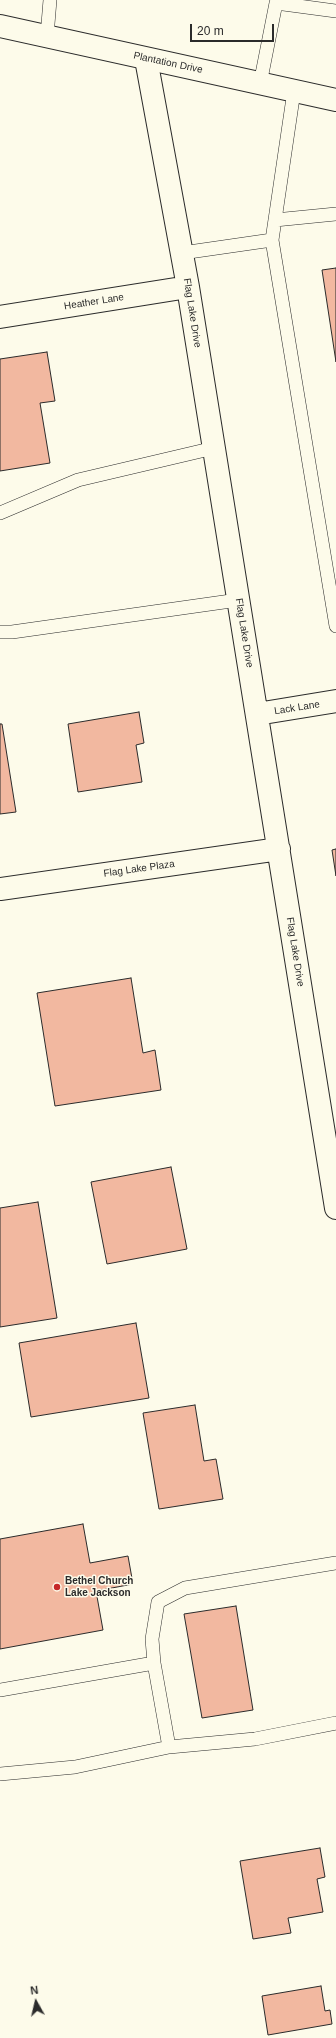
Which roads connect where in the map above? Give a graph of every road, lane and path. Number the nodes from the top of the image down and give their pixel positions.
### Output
1 (50, 0) edge
2 (276, 2) edge
3 (336, 11) edge
4 (0, 26) edge
5 (47, 36) junction
6 (146, 59) junction
7 (260, 84) junction
8 (294, 91) junction
9 (336, 100) edge
10 (336, 214) edge
11 (275, 220) junction
12 (272, 240) junction
13 (182, 253) junction
14 (188, 287) junction
15 (0, 316) edge
16 (214, 448) junction
17 (0, 513) edge
18 (238, 600) junction
19 (336, 626) edge
20 (0, 632) edge
21 (336, 701) edge
22 (257, 714) junction
23 (279, 850) junction
24 (0, 889) edge
25 (336, 1208) edge
26 (336, 1562) edge
27 (154, 1663) junction
28 (0, 1690) edge
29 (336, 1723) edge
30 (169, 1747) junction
31 (0, 1774) edge

1 - 5 lane
2 - 3 lane
2 - 7 lane
4 - 5 street, Plantation Drive
5 - 6 street, Plantation Drive
6 - 7 street, Plantation Drive
6 - 13 street, Flag Lake Drive
7 - 8 street, Plantation Drive
8 - 9 street, Plantation Drive
8 - 11 lane
10 - 11 lane
11 - 12 lane
12 - 13 lane
12 - 19 lane
13 - 14 street, Flag Lake Drive
14 - 15 street, Heather Lane
14 - 16 street, Flag Lake Drive
16 - 17 lane
16 - 18 street, Flag Lake Drive
18 - 20 lane
18 - 22 street, Flag Lake Drive
21 - 22 street, Lack Lane
22 - 23 street, Flag Lake Drive
23 - 24 street, Flag Lake Plaza
23 - 25 street, Flag Lake Drive
26 - 27 lane
27 - 28 lane
27 - 30 lane
29 - 30 lane
30 - 31 lane

